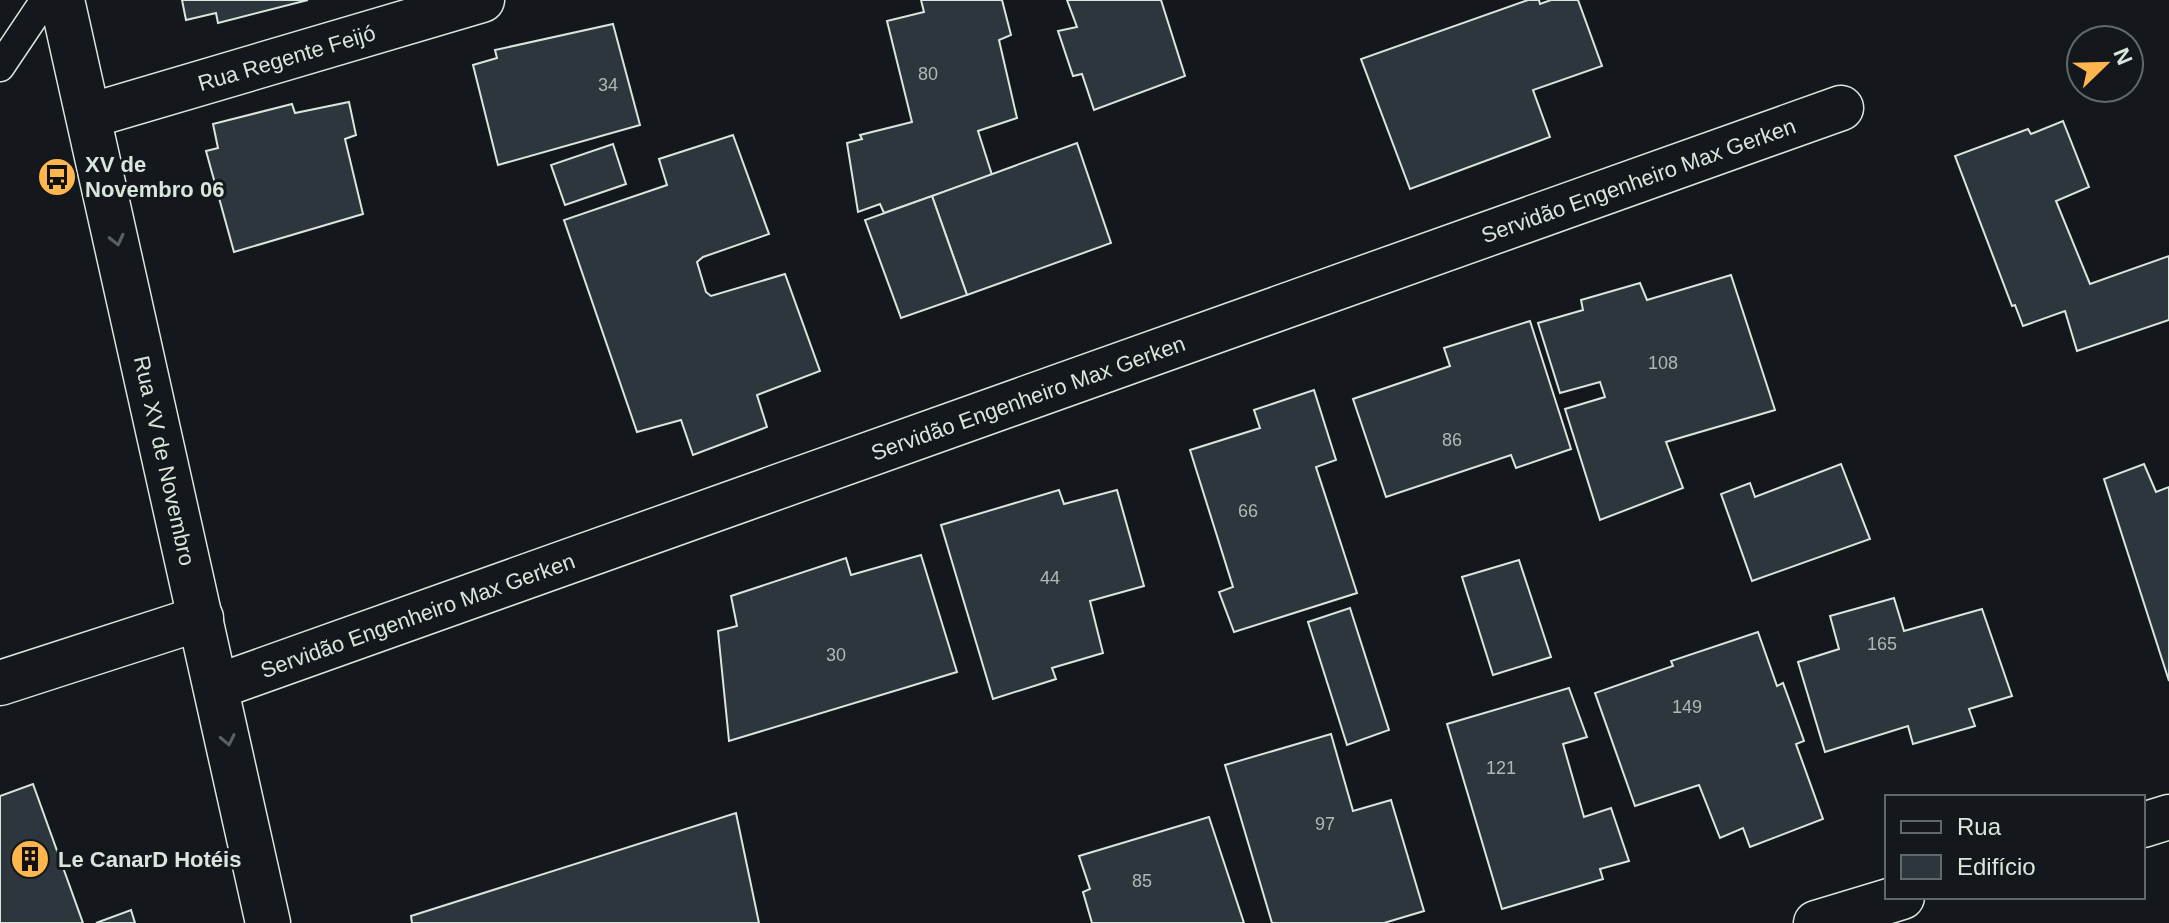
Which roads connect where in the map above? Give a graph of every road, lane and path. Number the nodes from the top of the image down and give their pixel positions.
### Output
1 (45, 0) edge
2 (62, 0) edge
3 (482, 0) edge
4 (0, 67) edge
5 (1841, 108) dead end
6 (89, 116) junction
7 (201, 618) junction
8 (0, 683) edge
9 (216, 687) junction
10 (2169, 817) edge
11 (2145, 824) edge
12 (1895, 899) edge
13 (268, 923) edge
14 (1816, 923) edge

1 - 4 lane
2 - 6 street, Rua XV de Novembro
3 - 6 street, Rua Regente Feijó
5 - 9 street, Servidão Engenheiro Max Gerken
6 -> 7 street, Rua XV de Novembro
7 - 8 street
7 - 9 street, Rua XV de Novembro
9 -> 13 street, Rua XV de Novembro
10 - 11 street
12 - 14 street

